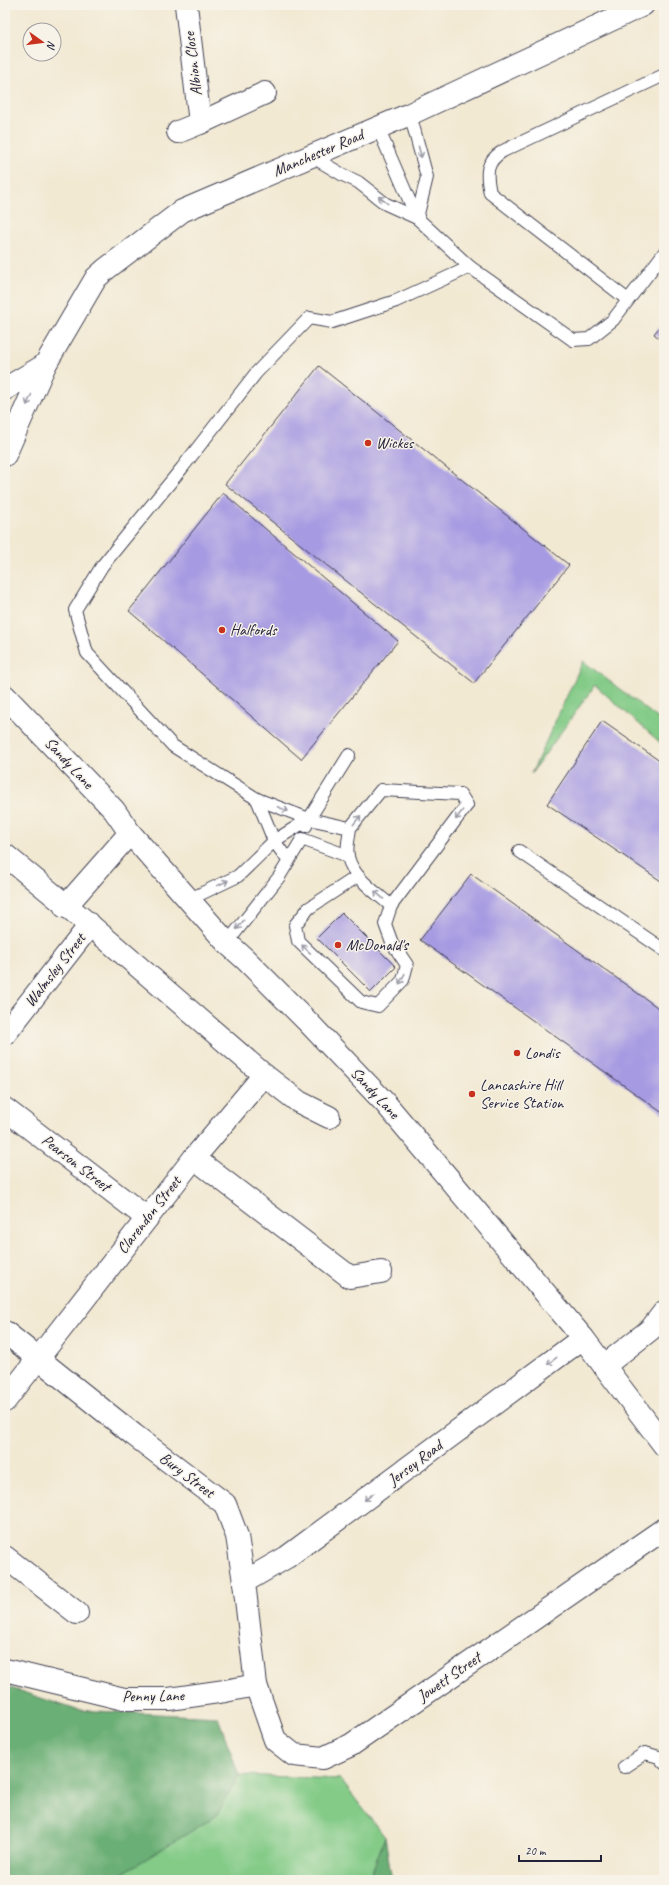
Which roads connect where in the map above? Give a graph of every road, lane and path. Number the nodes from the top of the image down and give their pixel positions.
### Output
1 (186, 5) edge
2 (643, 5) edge
3 (664, 75) edge
4 (265, 93) dead end
5 (410, 114) junction
6 (200, 123) junction
7 (378, 128) junction
8 (178, 132) dead end
9 (311, 156) junction
10 (417, 218) junction
11 (664, 253) edge
12 (470, 267) junction
13 (628, 300) junction
14 (45, 365) junction
15 (5, 389) edge
16 (5, 455) edge
17 (5, 696) edge
18 (349, 755) dead end
19 (257, 799) junction
20 (309, 819) junction
21 (350, 828) junction
22 (130, 833) junction
23 (302, 839) junction
24 (274, 841) junction
25 (518, 851) dead end
26 (5, 856) edge
27 (348, 856) junction
28 (288, 860) junction
29 (358, 876) junction
30 (188, 900) junction
31 (391, 906) junction
32 (65, 907) junction
33 (90, 925) junction
34 (227, 943) junction
35 (664, 950) edge
36 (5, 1034) edge
37 (264, 1075) junction
38 (5, 1109) edge
39 (329, 1117) dead end
40 (194, 1158) junction
41 (147, 1218) junction
42 (381, 1272) dead end
43 (664, 1312) edge
44 (5, 1332) edge
45 (583, 1338) junction
46 (38, 1358) junction
47 (604, 1366) junction
48 (5, 1401) edge
49 (664, 1445) edge
50 (664, 1529) edge
51 (5, 1557) edge
52 (244, 1582) junction
53 (77, 1613) dead end
54 (5, 1670) edge
55 (256, 1685) junction
56 (664, 1763) edge
57 (624, 1767) dead end

1 - 6 street, Albion Close
2 - 5 street, Manchester Road
3 - 13 lane
4 - 6 street, Albion Close
5 - 7 street, Manchester Road
5 -> 10 lane
6 - 8 street, Albion Close
7 - 9 street, Manchester Road
7 - 10 lane
10 -> 9 lane
9 - 14 street, Manchester Road
10 - 12 lane
11 - 13 lane
12 - 13 lane
12 - 19 lane
14 - 15 street, Manchester Road
14 -> 16 street, Manchester Road
17 - 22 street, Sandy Lane
18 - 20 lane
19 -> 20 lane
19 - 24 lane
20 - 21 lane
20 - 23 lane
20 - 24 lane
21 - 27 lane
21 -> 31 lane
22 - 30 street, Sandy Lane
22 - 32 street
23 - 27 lane
23 - 28 lane
24 - 28 lane
30 -> 24 lane
25 - 35 lane
26 - 32 street
27 - 29 lane
28 -> 34 lane
31 -> 29 lane
31 -> 29 lane
30 - 34 street, Sandy Lane
32 - 33 street
33 - 36 street, Walmsley Street
33 - 37 street
34 - 45 street, Sandy Lane
37 - 39 street
37 - 40 street, Clarendon Street
38 - 41 street, Pearson Street
40 - 41 street, Clarendon Street
40 - 42 street
41 - 46 street, Clarendon Street
43 - 47 street
44 - 46 street, Bury Street
45 - 47 street, Sandy Lane
45 -> 52 street, Jersey Road
46 - 48 street, Clarendon Street
46 - 52 street, Bury Street
47 - 49 street, Sandy Lane
50 - 55 street, Jowett Street
51 - 53 street
52 - 55 street, Bury Street
54 - 55 street, Penny Lane
56 - 57 lane

